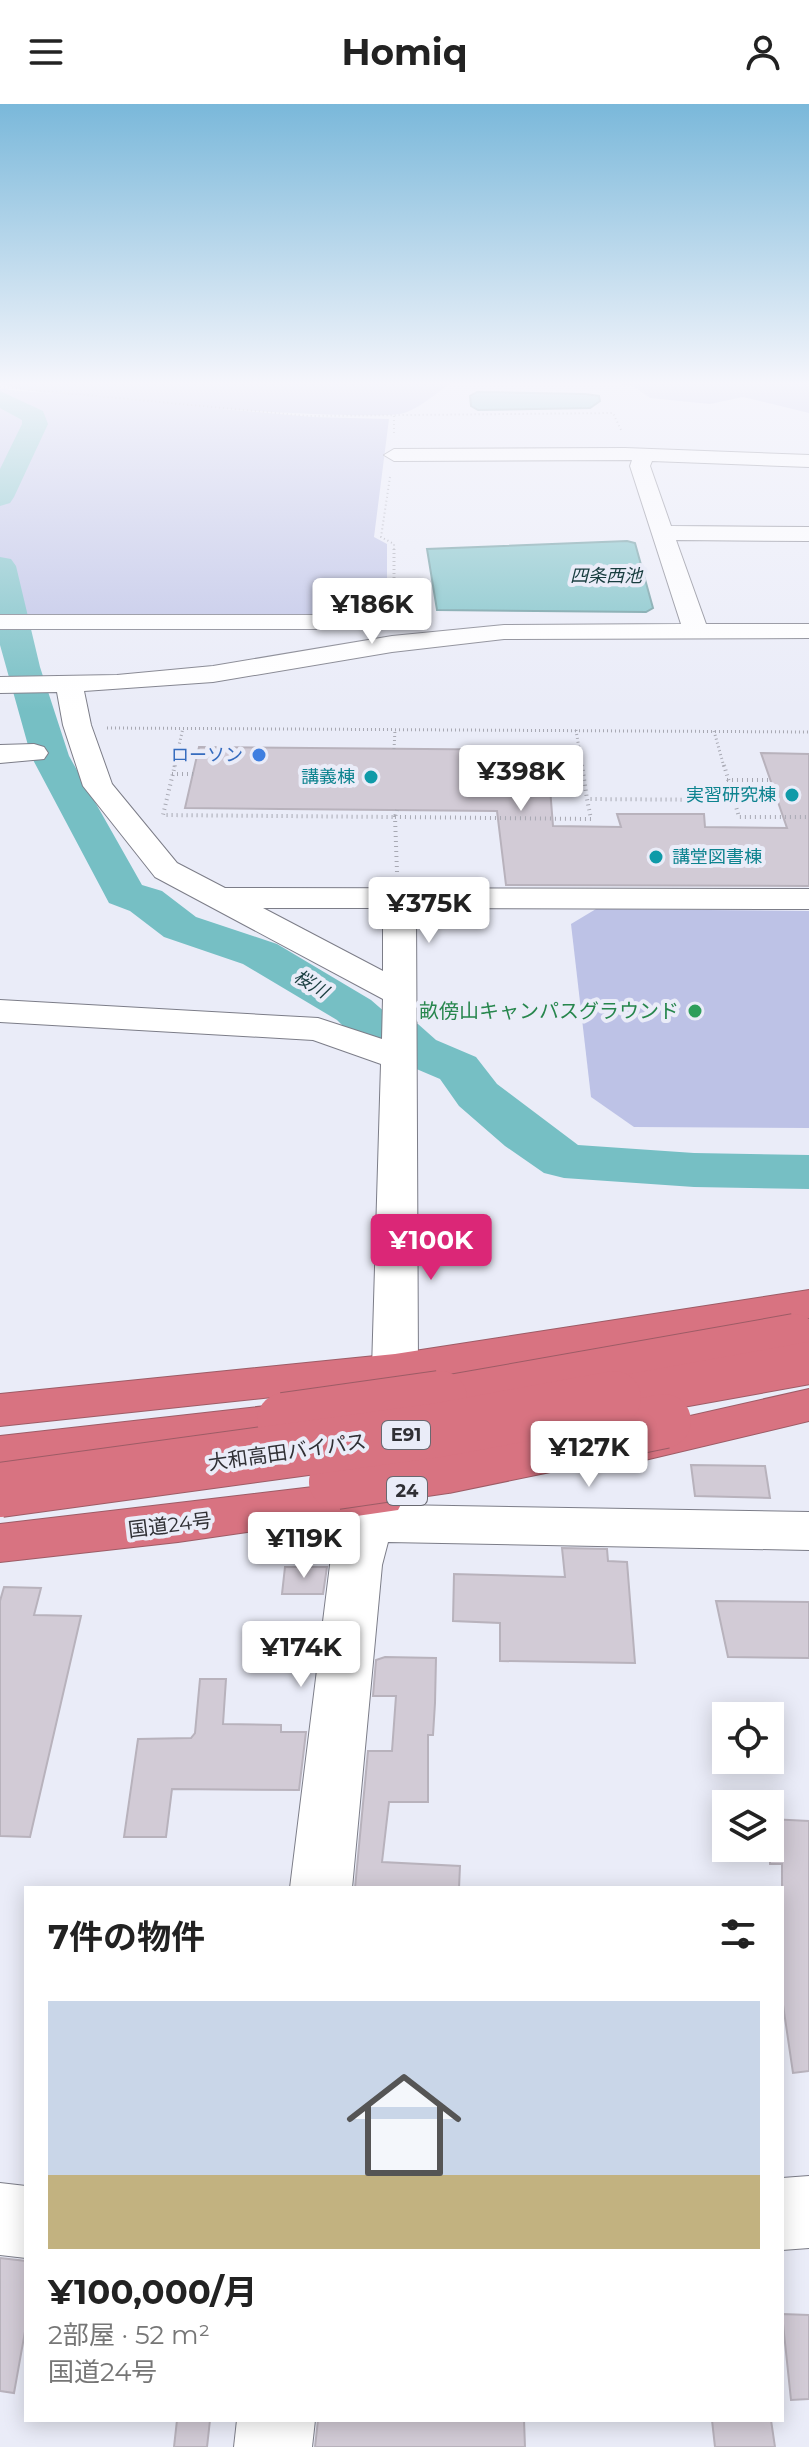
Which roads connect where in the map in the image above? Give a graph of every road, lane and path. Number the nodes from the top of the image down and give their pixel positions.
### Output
1 (388, 492) edge
2 (649, 492) edge
3 (662, 533) junction
4 (809, 534) edge
5 (0, 622) edge
6 (394, 622) junction
7 (694, 627) junction
8 (809, 631) edge
9 (69, 684) junction
10 (0, 685) edge
11 (78, 728) junction
12 (183, 728) junction
13 (395, 729) junction
14 (576, 730) junction
15 (714, 731) junction
16 (809, 732) edge
17 (394, 749) dead end
18 (34, 753) dead end
19 (0, 754) edge
20 (172, 774) junction
21 (193, 774) dead end
22 (583, 779) junction
23 (550, 780) dead end
24 (727, 780) junction
25 (770, 780) dead end
26 (587, 799) junction
27 (734, 800) junction
28 (397, 810) dead end
29 (395, 817) junction
30 (809, 817) edge
31 (211, 898) junction
32 (399, 898) junction
33 (809, 899) edge
34 (401, 994) junction
35 (0, 1011) edge
36 (398, 1057) junction
37 (809, 1304) edge
38 (809, 1332) edge
39 (809, 1363) edge
40 (395, 1369) junction
41 (809, 1380) edge
42 (809, 1405) edge
43 (0, 1410) edge
44 (284, 1420) junction
45 (0, 1438) edge
46 (0, 1453) edge
47 (0, 1490) edge
48 (369, 1511) junction
49 (0, 1520) edge
50 (809, 1531) edge
51 (0, 1543) edge
52 (321, 1886) edge
53 (809, 2212) edge
54 (784, 2214) edge
55 (0, 2219) edge
56 (24, 2222) edge
57 (276, 2422) edge
58 (273, 2447) edge

1 - 6 path
2 - 3 street
3 - 4 street
3 - 7 street
5 - 6 street
6 - 7 street
7 - 8 street
7 - 9 street
9 - 10 street
9 - 11 street
11 - 12 path
11 - 31 street
12 - 13 path
12 - 20 path
13 - 14 path
13 - 17 path
14 - 15 path
14 - 22 path
15 - 16 path
15 - 24 path
18 - 19 street
20 - 21 path
20 - 29 path
22 - 23 path
22 - 26 path
24 - 25 path
24 - 27 path
26 - 27 path
26 - 29 path
27 - 30 path
28 - 29 path
29 - 32 path
31 - 32 street
31 - 34 street
32 - 33 street
32 - 34 street
34 - 36 street
35 - 36 street
36 - 40 street
37 - 40 highway
38 - 44 highway, 大和高田バイパス / E91, bridge
39 - 47 highway, 大和高田バイパス / E91, bridge
40 - 43 highway
40 - 48 street
41 - 49 highway, bridge
42 - 48 highway, 国道24号 / 24
44 - 45 highway
44 - 46 highway, 大和高田バイパス / E91
48 - 50 street
48 - 51 highway, 国道24号 / 24
48 - 52 street
53 - 54 street
55 - 56 street
57 - 58 street

